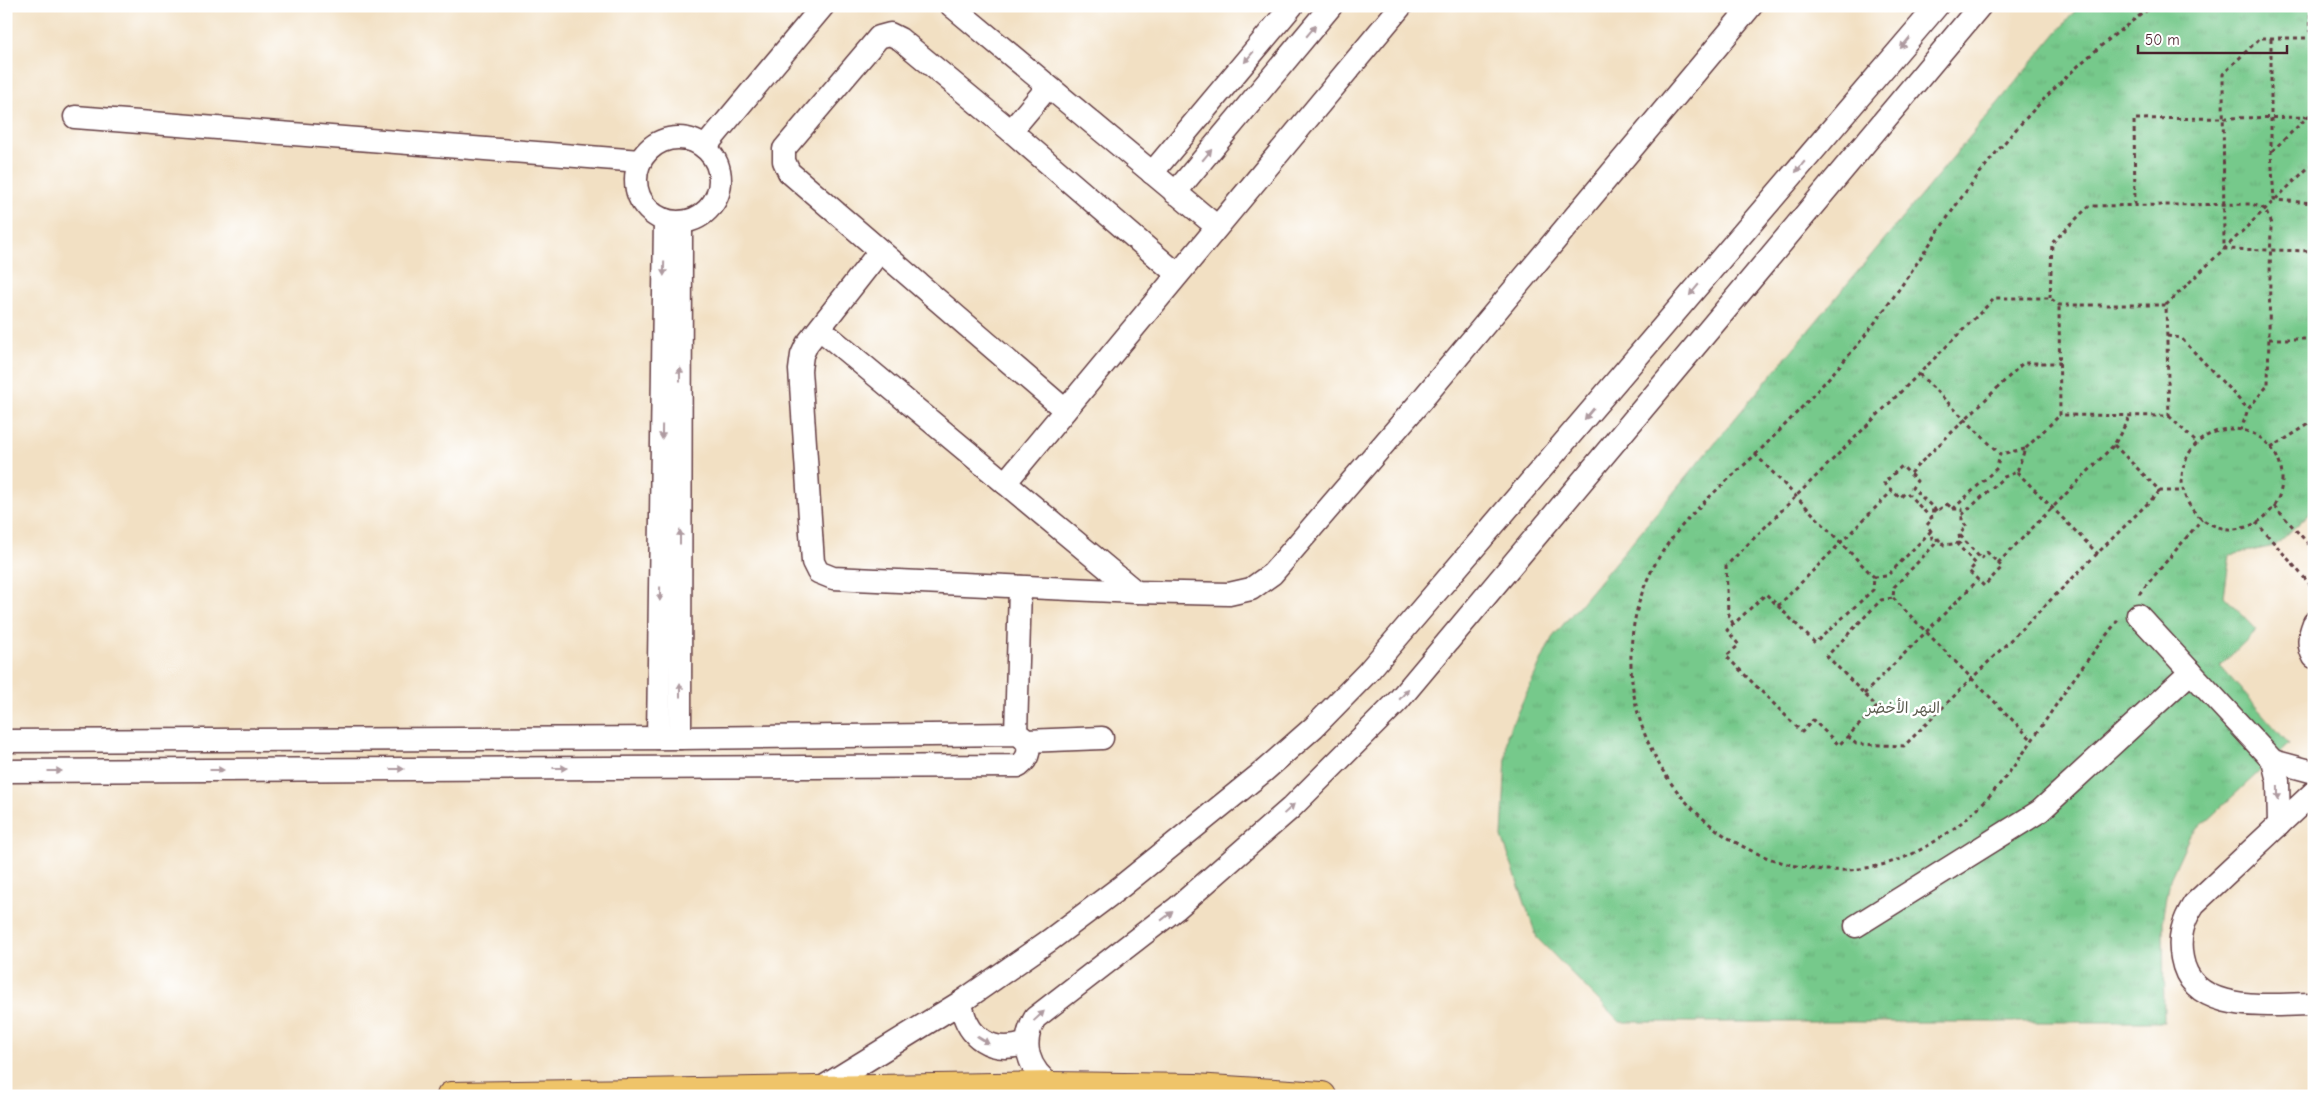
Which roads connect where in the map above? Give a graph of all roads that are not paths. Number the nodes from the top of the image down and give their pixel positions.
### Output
1 (823, 6) edge
2 (952, 6) edge
3 (1292, 6) edge
4 (1332, 6) edge
5 (1400, 6) edge
6 (1751, 6) edge
7 (1937, 6) edge
8 (1980, 6) edge
9 (1048, 87) junction
10 (75, 117) dead end
11 (1011, 131) junction
12 (705, 148) junction
13 (640, 160) junction
14 (1152, 173) junction
15 (1176, 193) junction
16 (673, 222) junction
17 (1216, 226) junction
18 (880, 251) junction
19 (1176, 274) junction
20 (820, 329) junction
21 (1065, 410) junction
22 (1005, 482) junction
23 (1020, 587) junction
24 (1136, 592) junction
25 (2132, 609) road end
26 (2314, 623) edge
27 (2314, 657) edge
28 (2191, 672) junction
29 (669, 738) junction
30 (1021, 738) junction
31 (1102, 738) dead end
32 (359, 739) junction
33 (6, 741) edge
34 (2273, 761) junction
35 (359, 770) junction
36 (6, 771) edge
37 (2314, 772) edge
38 (2314, 792) edge
39 (2279, 825) junction
40 (1856, 926) dead end
41 (961, 1002) junction
42 (2314, 1004) edge
43 (1026, 1043) junction
44 (1052, 1086) junction
45 (820, 1089) junction
46 (451, 1096) edge
47 (1322, 1096) edge

1 - 12 street
2 - 9 street
3 -> 14 street
15 -> 4 street
5 - 17 street
6 - 24 street
7 -> 41 street
43 -> 8 street
9 - 11 street
9 - 14 street
10 - 13 street
11 - 18 street
11 - 19 street
12 - 13 street
12 - 16 street
13 - 16 street
14 - 15 street
15 - 17 street
16 - 29 street
17 - 19 street
18 - 20 street
18 - 21 street
19 - 21 street
20 - 22 street
20 - 23 street
21 - 22 street
22 - 24 street
23 - 24 street
23 - 30 street
25 - 28 street
26 - 27 street
28 - 34 street
28 - 40 street
29 - 30 street
29 - 32 street
30 - 31 street
35 -> 30 street
32 - 33 street
32 - 35 street
34 - 37 street
34 -> 39 street
36 -> 35 street
38 - 39 street
39 - 42 street
41 -> 43 street
41 - 45 street
43 - 44 street
44 - 45 main road
44 - 47 main road
45 - 46 main road

